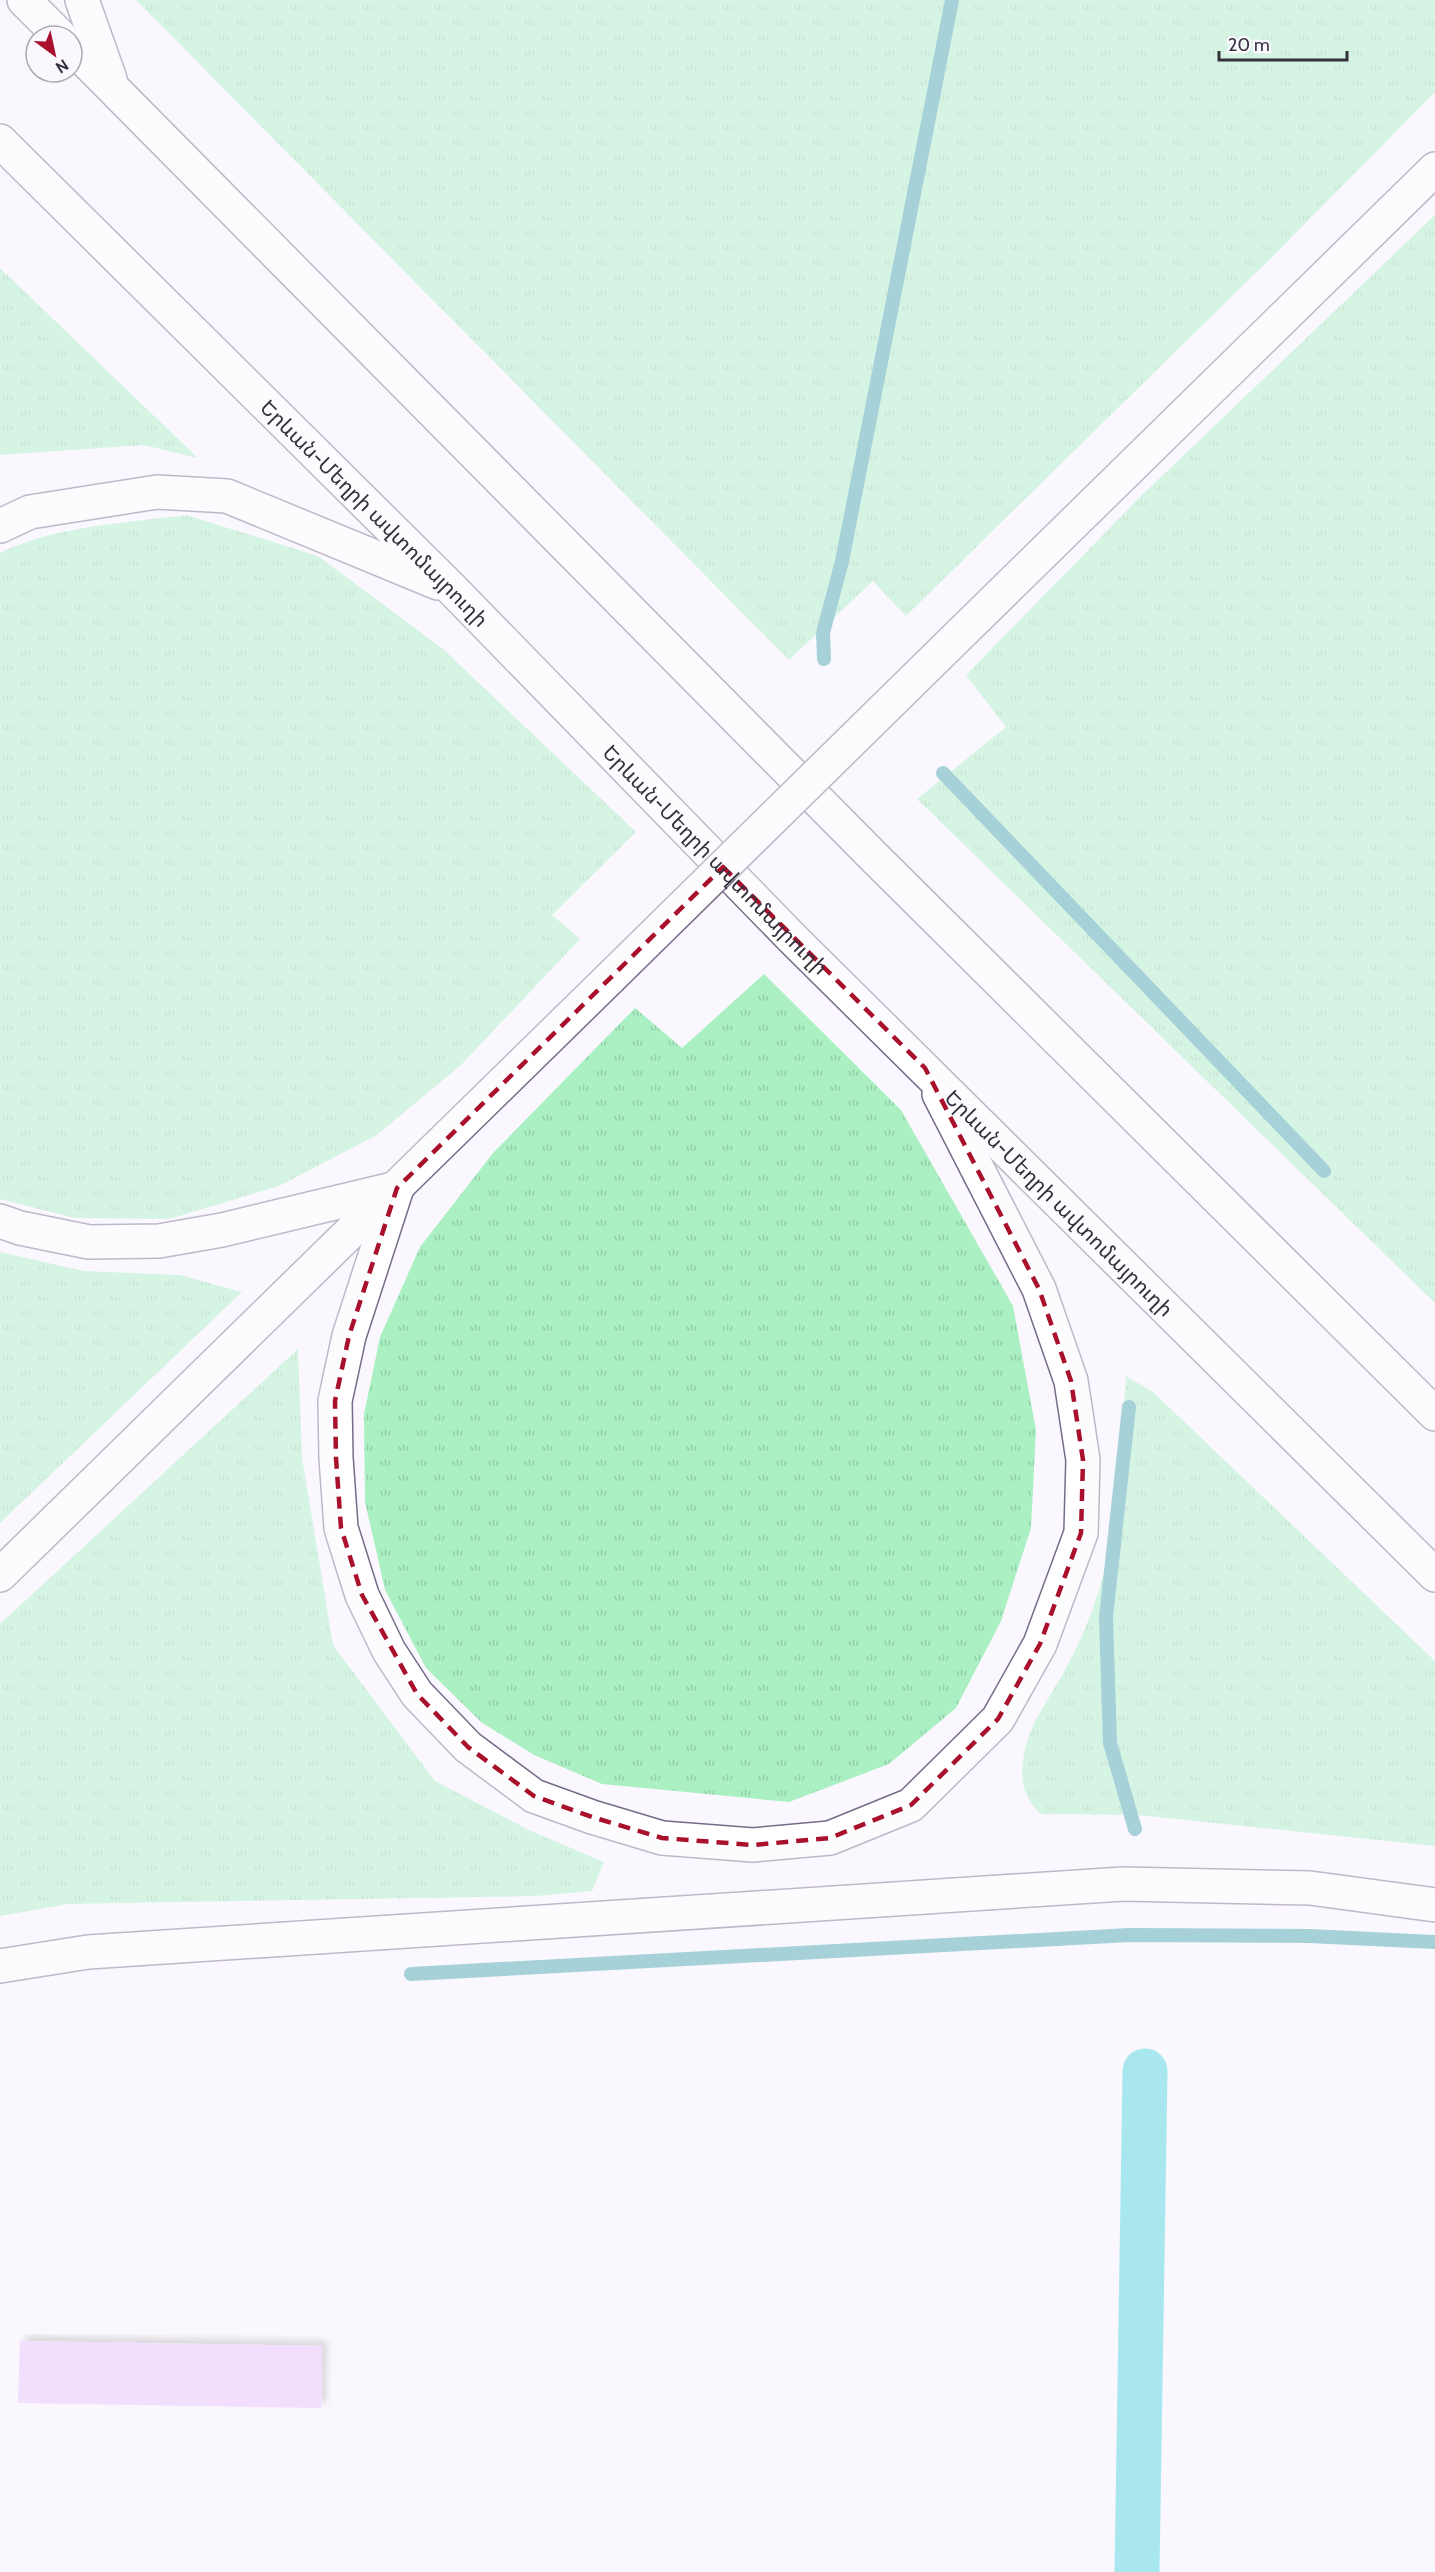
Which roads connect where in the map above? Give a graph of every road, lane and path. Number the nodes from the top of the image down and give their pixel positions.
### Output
1 (24, 0) edge
2 (82, 0) edge
3 (48, 24) edge
4 (84, 59) edge
5 (112, 86) junction
6 (0, 141) edge
7 (1435, 170) edge
8 (0, 526) edge
9 (452, 588) junction
10 (925, 1068) junction
11 (397, 1188) junction
12 (0, 1221) edge
13 (1435, 1414) edge
14 (0, 1575) edge
15 (1435, 1575) edge
16 (1435, 1905) edge
17 (0, 1966) edge

1 - 3 main road
2 - 5 main road
4 - 5 main road
5 - 13 main road
6 - 9 main road, Երևան-Մեղրի ավտոմայրուղի
7 - 11 main road, bridge
8 - 9 main road
9 - 10 main road, Երևան-Մեղրի ավտոմայրուղի
10 - 11 main road
10 - 15 main road, Երևան-Մեղրի ավտոմայրուղի
11 - 12 main road
11 - 14 main road
16 - 17 main road

